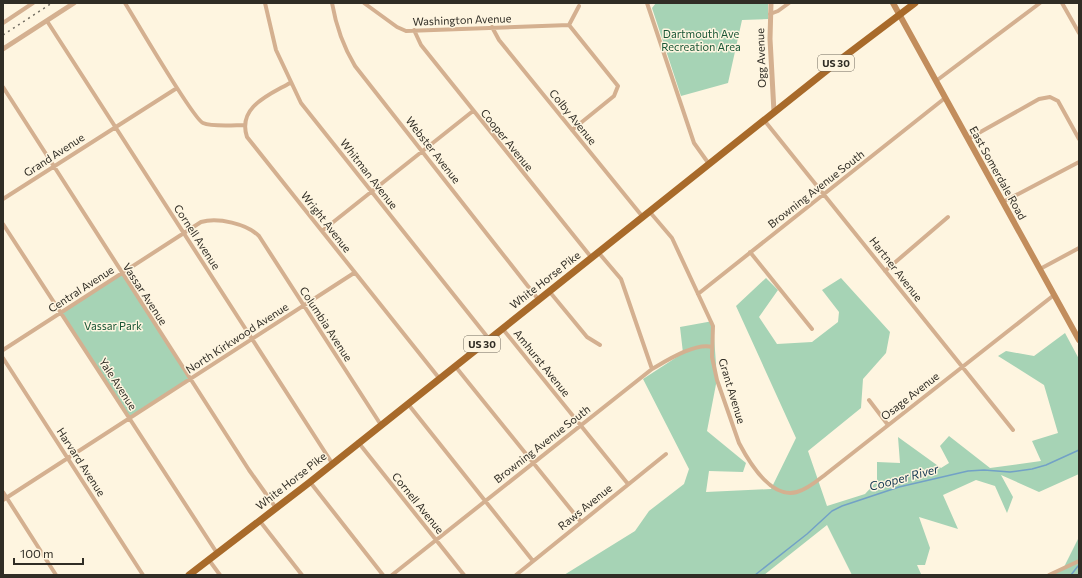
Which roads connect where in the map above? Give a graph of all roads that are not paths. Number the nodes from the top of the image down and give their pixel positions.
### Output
1 (33, 3) edge
2 (74, 3) edge
3 (125, 3) edge
4 (265, 3) edge
5 (332, 3) edge
6 (364, 3) edge
7 (647, 3) edge
8 (771, 3) edge
9 (789, 3) edge
10 (893, 3) edge
11 (915, 3) edge
12 (1040, 3) edge
13 (1062, 3) edge
14 (579, 6) dead end
15 (770, 14) junction
16 (899, 15) junction
17 (47, 21) junction
18 (3, 23) edge
19 (569, 25) junction
20 (492, 27) junction
21 (414, 30) junction
22 (1079, 33) edge
23 (3, 49) edge
24 (936, 81) junction
25 (290, 83) junction
26 (3, 87) edge
27 (177, 88) junction
28 (945, 98) junction
29 (473, 111) junction
30 (774, 112) junction
31 (764, 120) junction
32 (245, 125) junction
33 (115, 127) junction
34 (572, 130) junction
35 (968, 139) junction
36 (1079, 139) edge
37 (422, 151) junction
38 (1079, 162) edge
39 (708, 164) junction
40 (52, 166) junction
41 (371, 192) junction
42 (824, 194) junction
43 (3, 198) edge
44 (1003, 202) junction
45 (649, 211) junction
46 (642, 216) junction
47 (948, 217) dead end
48 (3, 224) edge
49 (322, 231) junction
50 (184, 233) junction
51 (256, 233) joint
52 (1079, 248) edge
53 (598, 252) junction
54 (750, 252) junction
55 (591, 257) junction
56 (1040, 269) junction
57 (885, 271) junction
58 (121, 273) junction
59 (354, 273) junction
60 (549, 290) junction
61 (698, 294) junction
62 (1054, 295) junction
63 (538, 299) junction
64 (303, 305) junction
65 (61, 313) junction
66 (502, 328) junction
67 (812, 329) dead end
68 (252, 339) junction
69 (489, 339) junction
70 (1079, 340) edge
71 (600, 345) dead end
72 (712, 347) junction
73 (3, 350) edge
74 (3, 358) edge
75 (455, 366) junction
76 (962, 367) junction
77 (652, 369) junction
78 (439, 378) junction
79 (190, 379) junction
80 (869, 400) dead end
81 (408, 403) junction
82 (130, 418) junction
83 (381, 425) junction
84 (580, 425) junction
85 (888, 425) junction
86 (1013, 430) dead end
87 (358, 442) junction
88 (666, 454) dead end
89 (68, 459) junction
90 (332, 463) junction
91 (532, 463) junction
92 (310, 482) junction
93 (628, 484) junction
94 (772, 487) joint
95 (3, 492) edge
96 (5, 499) edge
97 (485, 500) junction
98 (276, 508) junction
99 (259, 520) junction
100 (581, 522) junction
101 (437, 541) junction
102 (217, 554) junction
103 (209, 560) junction
104 (533, 561) junction
105 (1079, 561) edge
106 (56, 575) edge
107 (143, 575) edge
108 (189, 575) edge
109 (220, 575) edge
110 (302, 575) edge
111 (383, 575) edge
112 (392, 575) edge
113 (464, 575) edge
114 (516, 575) edge
115 (1049, 575) edge

1 - 18 street
2 - 17 street
3 - 27 street
4 - 25 street, Whitman Avenue
5 - 37 street, Webster Avenue
6 - 21 street, Washington Avenue
7 - 39 street
8 - 15 street, Ogg Avenue
9 - 15 street
10 - 16 main road, East Somerdale Road
11 - 16 highway, White Horse Pike / US 30
12 - 24 street
13 - 22 street
14 - 19 street
15 - 30 street, Ogg Avenue
16 - 24 main road, East Somerdale Road
16 - 30 highway, White Horse Pike / US 30
17 - 23 street
17 - 33 street, Cornell Avenue
19 - 20 street, Washington Avenue
19 - 34 street
20 - 21 street, Washington Avenue
20 - 34 street, Colby Avenue
21 - 29 street, Cooper Avenue
24 - 28 main road, East Somerdale Road
25 - 32 street
25 - 41 street, Whitman Avenue
26 - 40 street, Vassar Avenue
27 - 32 street
27 - 33 street, Grand Avenue
28 - 35 main road, East Somerdale Road
28 - 42 street, Browning Avenue South
29 - 37 street
29 - 55 street, Cooper Avenue
30 - 31 highway, White Horse Pike / US 30
31 - 39 highway, White Horse Pike / US 30
31 - 42 street, Hartner Avenue
32 - 49 street, Wright Avenue
33 - 40 street, Grand Avenue
33 - 50 street, Cornell Avenue
34 - 46 street, Colby Avenue
35 - 36 street
35 - 44 main road, East Somerdale Road
37 - 41 street
37 - 63 street, Webster Avenue
38 - 44 street
39 - 45 highway, White Horse Pike / US 30
40 - 43 street, Grand Avenue
40 - 58 street, Vassar Avenue
41 - 49 street
41 - 69 street, Whitman Avenue
42 - 54 street, Browning Avenue South
42 - 57 street, Hartner Avenue
44 - 56 main road, East Somerdale Road
45 - 46 highway, White Horse Pike / US 30
45 - 61 street, Grant Avenue
46 - 53 highway, White Horse Pike / US 30
47 - 57 street
48 - 65 street, Yale Avenue
49 - 59 street, Wright Avenue
50 - 51 street, Central Avenue
50 - 58 street, Central Avenue
50 - 68 street, Cornell Avenue
51 - 64 street, Columbia Avenue
52 - 56 street
53 - 55 highway, White Horse Pike / US 30
53 - 77 street
54 - 61 street, Browning Avenue South
54 - 67 street
55 - 60 highway, White Horse Pike / US 30
56 - 62 main road, East Somerdale Road
57 - 76 street, Hartner Avenue
58 - 65 street, Central Avenue
58 - 79 street, Vassar Avenue
59 - 64 street, North Kirkwood Avenue
59 - 78 street, Wright Avenue
60 - 63 highway, White Horse Pike / US 30
60 - 71 street
61 - 72 street, Grant Avenue
62 - 70 main road, East Somerdale Road
62 - 76 street, Osage Avenue
63 - 66 highway, White Horse Pike / US 30
64 - 68 street, North Kirkwood Avenue
64 - 83 street, Columbia Avenue
65 - 73 street, Central Avenue
65 - 82 street, Yale Avenue
66 - 69 highway, White Horse Pike / US 30
66 - 84 street, Amhurst Avenue
68 - 79 street, North Kirkwood Avenue
68 - 90 street, Cornell Avenue
69 - 75 highway, White Horse Pike / US 30
72 - 77 street, Browning Avenue South
72 - 94 street, Grant Avenue
74 - 89 street, Harvard Avenue
75 - 78 highway, White Horse Pike / US 30
75 - 91 street
76 - 85 street, Osage Avenue
76 - 86 street, Hartner Avenue
77 - 84 street, Browning Avenue South
78 - 81 highway, White Horse Pike / US 30
79 - 82 street, North Kirkwood Avenue
79 - 98 street, Vassar Avenue
80 - 85 street
81 - 83 highway, White Horse Pike / US 30
81 - 97 street
82 - 89 street, North Kirkwood Avenue
82 - 102 street, Yale Avenue
83 - 87 highway, White Horse Pike / US 30
84 - 91 street, Browning Avenue South
84 - 93 street, Amhurst Avenue
85 - 94 street, Osage Avenue
87 - 90 highway, White Horse Pike / US 30
87 - 101 street, Cornell Avenue
88 - 93 street, Raws Avenue
89 - 96 street, North Kirkwood Avenue
89 - 107 street, Harvard Avenue
90 - 92 highway, White Horse Pike / US 30
91 - 97 street, Browning Avenue South
91 - 100 street
92 - 98 highway, White Horse Pike / US 30
92 - 111 street
93 - 100 street, Raws Avenue
95 - 96 street
96 - 106 street
97 - 101 street, Browning Avenue South
97 - 104 street
98 - 99 highway, White Horse Pike / US 30
99 - 102 highway, White Horse Pike / US 30
99 - 110 street
100 - 104 street, Raws Avenue
101 - 112 street, Browning Avenue South
101 - 113 street, Cornell Avenue
102 - 103 highway, White Horse Pike / US 30
103 - 108 highway, White Horse Pike / US 30
103 - 109 street
104 - 114 street, Raws Avenue
105 - 115 street

